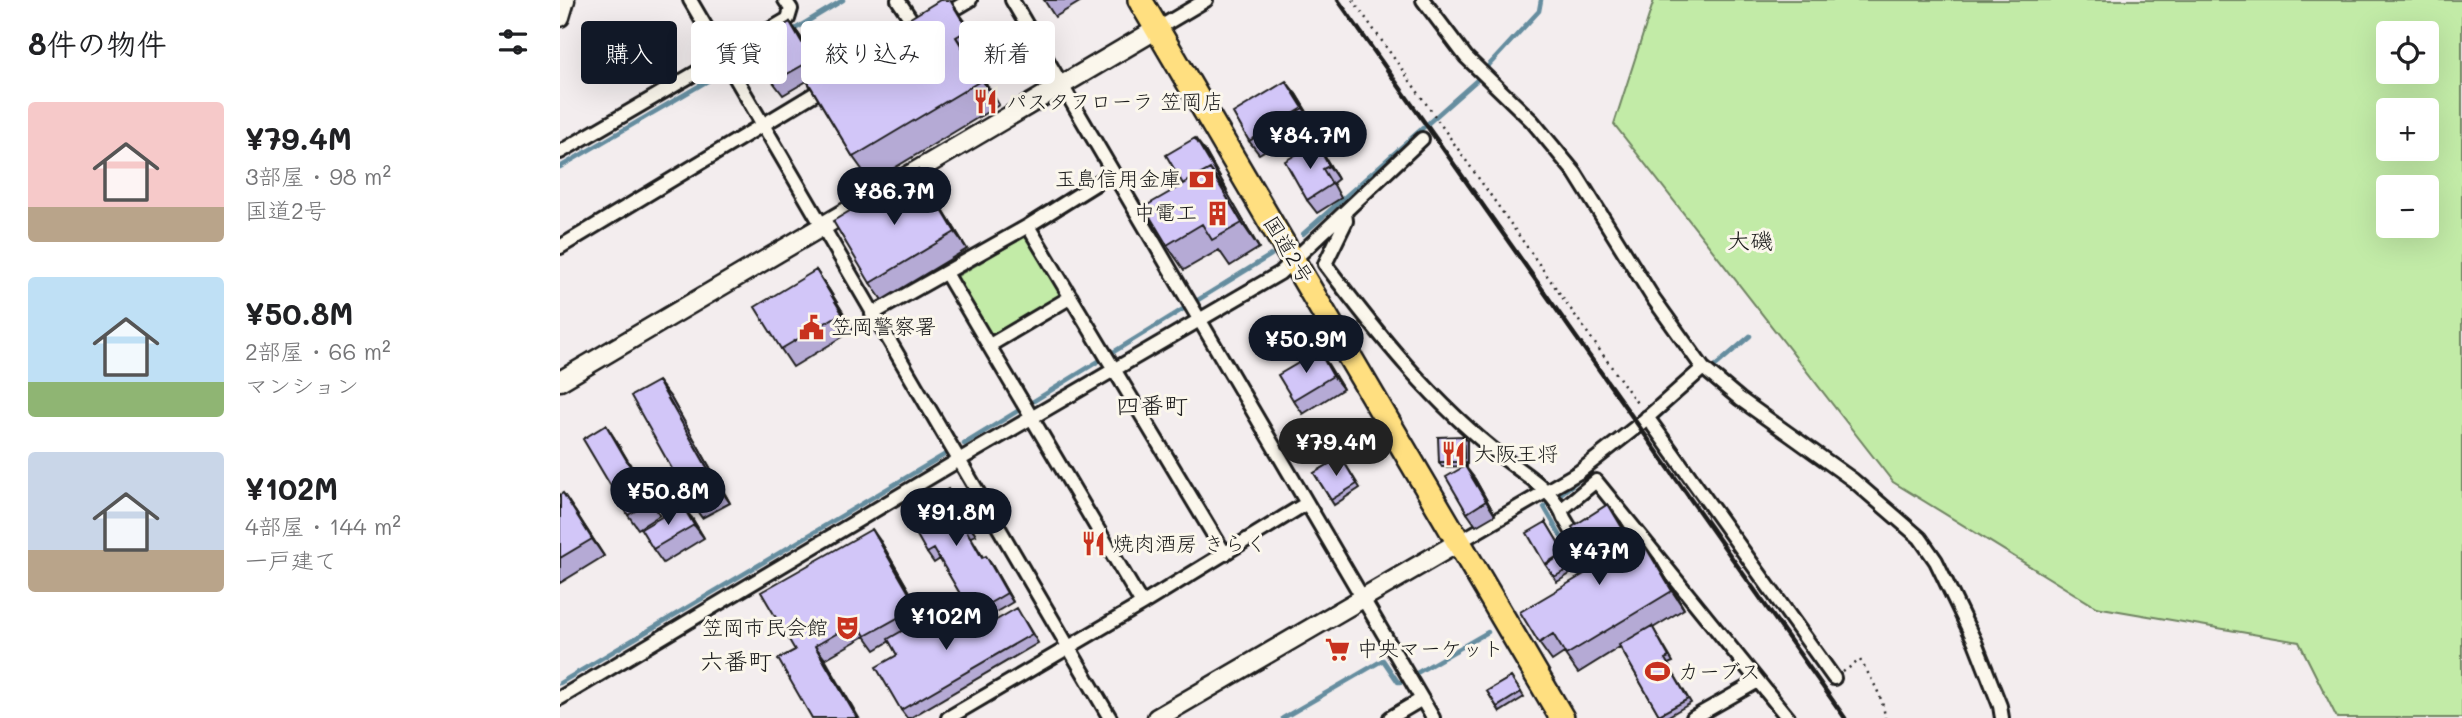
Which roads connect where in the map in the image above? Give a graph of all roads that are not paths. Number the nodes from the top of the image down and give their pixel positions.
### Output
1 (565, 0) edge
2 (690, 0) edge
3 (785, 0) edge
4 (898, 0) edge
5 (970, 0) edge
6 (1012, 0) edge
7 (1140, 0) edge
8 (1206, 0) edge
9 (1423, 0) edge
10 (560, 17) edge
11 (702, 21) edge
12 (785, 21) edge
13 (1157, 29) junction
14 (1062, 83) junction
15 (691, 84) edge
16 (738, 84) edge
17 (830, 84) edge
18 (763, 126) junction
19 (1422, 139) dead end
20 (560, 152) edge
21 (1113, 173) junction
22 (1345, 213) junction
23 (1028, 226) junction
24 (821, 228) junction
25 (560, 247) edge
26 (1294, 261) junction
27 (946, 272) junction
28 (1071, 297) junction
29 (872, 314) junction
30 (1198, 317) junction
31 (990, 345) junction
32 (1110, 359) junction
33 (1703, 368) junction
34 (560, 382) edge
35 (1028, 410) junction
36 (1650, 422) junction
37 (959, 460) junction
38 (1554, 500) junction
39 (1307, 503) junction
40 (1459, 542) junction
41 (1225, 554) junction
42 (1590, 586) edge
43 (1362, 597) junction
44 (1142, 604) junction
45 (1069, 648) junction
46 (1834, 678) road end
47 (1758, 681) junction
48 (560, 698) edge
49 (1422, 699) junction
50 (948, 718) edge
51 (1110, 718) edge
52 (1157, 718) edge
53 (1390, 718) edge
54 (1433, 718) edge
55 (1562, 718) edge
56 (1693, 718) edge
57 (1788, 718) edge
58 (2002, 718) edge

1 - 10 street
2 - 11 street
3 - 12 street
4 - 5 street
6 - 14 street
7 - 13 highway, 国道2号
8 - 13 street
9 - 33 street
13 - 14 street
13 - 26 highway, 国道2号
14 - 21 street
14 - 24 street
15 - 20 street
16 - 18 street
17 - 18 street
18 - 24 street
18 - 25 street
19 - 22 street
21 - 23 street
21 - 30 street
22 - 26 street
22 - 38 street
23 - 27 street
23 - 28 street
24 - 29 street
24 - 34 street
26 - 30 street
26 - 40 highway, 国道2号
27 - 29 street
27 - 31 street
28 - 31 street
28 - 32 street
29 - 37 street
30 - 32 street
30 - 39 street
31 - 35 street
32 - 35 street
32 - 41 street
33 - 36 street
33 - 58 street
35 - 37 street
35 - 44 street
36 - 38 street
36 - 46 street
37 - 45 street
37 - 48 street
38 - 40 street
38 - 42 street
38 - 47 street
39 - 41 street
39 - 43 street
40 - 43 street
40 - 55 highway, 国道2号
41 - 44 street
43 - 49 street
43 - 52 street
44 - 45 street
45 - 50 street
45 - 51 street
47 - 56 street
47 - 57 street
49 - 53 street
49 - 54 street

